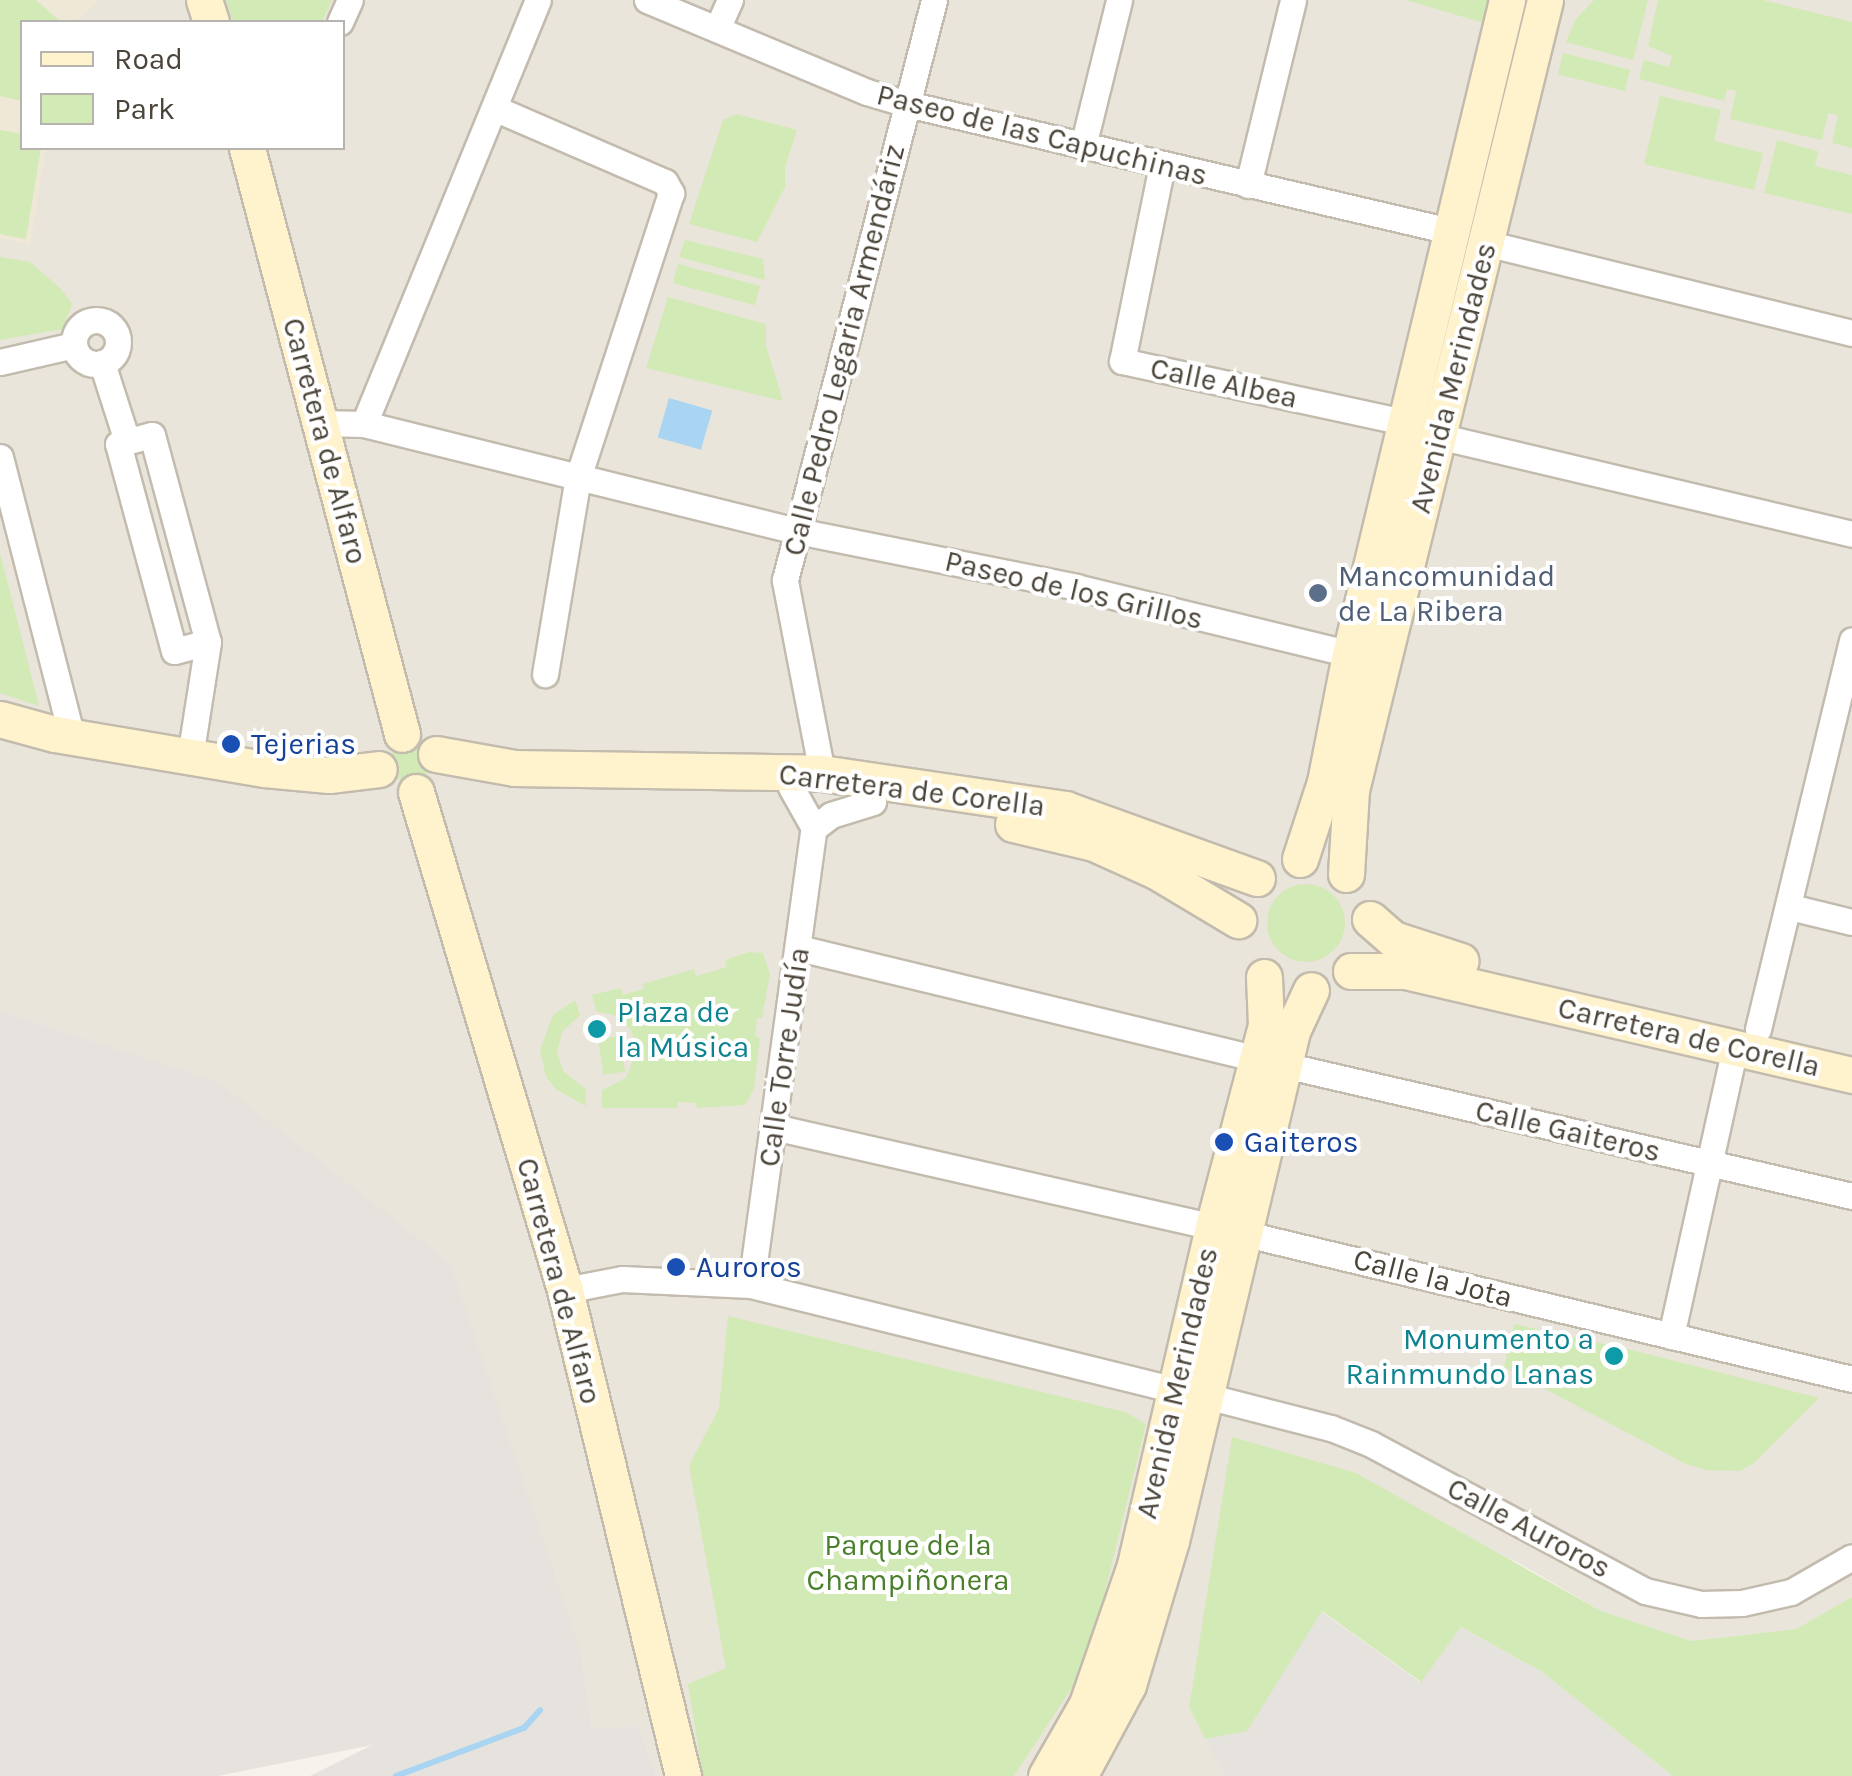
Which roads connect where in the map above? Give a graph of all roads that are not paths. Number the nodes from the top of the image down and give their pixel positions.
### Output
1 (538, 0) edge
2 (647, 0) edge
3 (730, 0) edge
4 (934, 0) edge
5 (1119, 0) edge
6 (1293, 0) edge
7 (1507, 0) edge
8 (1545, 0) edge
9 (717, 30) junction
10 (907, 104) junction
11 (494, 108) junction
12 (1084, 146) junction
13 (248, 150) edge
14 (1162, 165) junction
15 (1248, 184) junction
16 (1450, 230) junction
17 (1486, 243) junction
18 (1852, 334) edge
19 (74, 345) junction
20 (0, 362) edge
21 (102, 363) junction
22 (1404, 422) junction
23 (320, 423) junction
24 (364, 424) junction
25 (1438, 436) junction
26 (127, 441) junction
27 (0, 457) edge
28 (578, 478) junction
29 (797, 531) junction
30 (1852, 534) edge
31 (1852, 640) edge
32 (208, 642) junction
33 (1350, 654) junction
34 (544, 674) dead end
35 (0, 719) edge
36 (1842, 724) edge
37 (402, 734) junction
38 (72, 738) junction
39 (190, 757) junction
40 (379, 770) junction
41 (427, 775) junction
42 (806, 780) junction
43 (873, 802) junction
44 (814, 828) junction
45 (1300, 859) junction
46 (1346, 874) junction
47 (1257, 878) junction
48 (1790, 907) junction
49 (1370, 919) junction
50 (1238, 920) junction
51 (1852, 922) edge
52 (799, 948) junction
53 (1350, 971) junction
54 (1264, 977) junction
55 (1310, 990) junction
56 (1746, 1039) junction
57 (1852, 1051) edge
58 (1271, 1062) junction
59 (1852, 1075) edge
60 (774, 1127) junction
61 (1710, 1164) junction
62 (1852, 1196) edge
63 (1230, 1230) junction
64 (751, 1285) junction
65 (565, 1290) junction
66 (1671, 1336) junction
67 (1852, 1379) edge
68 (1192, 1394) junction
69 (1852, 1557) edge
70 (683, 1776) edge
71 (1046, 1776) edge
72 (1079, 1776) edge

1 - 11 street
2 - 9 street, Paseo de las Capuchinas
3 - 9 street
4 - 10 street, Calle Pedro Legaria Armendáriz
5 - 12 street
6 - 15 street
7 - 16 main road, Avenida Merindades
8 - 17 main road, Avenida Merindades
9 - 10 street, Paseo de las Capuchinas
10 - 12 street, Paseo de las Capuchinas
10 - 29 street, Calle Pedro Legaria Armendáriz
11 - 24 street
11 - 28 street
12 - 14 street, Paseo de las Capuchinas
13 - 23 main road, Carretera de Alfaro
14 - 15 street, Paseo de las Capuchinas
14 - 22 street, Calle Albea
15 - 16 street, Paseo de las Capuchinas
16 - 22 main road, Avenida Merindades
17 - 18 street
17 - 25 main road, Avenida Merindades
19 - 20 street
19 - 21 street
19 - 21 street
21 - 26 street
22 - 33 main road, Avenida Merindades
23 - 24 street, Paseo de los Grillos
23 - 37 main road, Carretera de Alfaro
24 - 28 street, Paseo de los Grillos
25 - 30 street
25 - 46 main road, Avenida Merindades
26 - 32 street
26 - 32 street
27 - 38 street
28 - 29 street, Paseo de los Grillos
28 - 34 street
29 - 33 street, Paseo de los Grillos
29 - 42 street, Calle Pedro Legaria Armendáriz
31 - 36 street
32 - 39 street
33 - 45 main road, Avenida Merindades
35 - 38 main road
36 - 48 street
37 - 40 main road
37 - 41 main road
38 - 39 main road
39 - 40 main road
40 - 41 main road
41 - 42 main road, Carretera de Corella
41 - 65 main road, Carretera de Alfaro
42 - 43 main road, Carretera de Corella
42 - 44 street
42 - 47 main road, Carretera de Corella
43 - 44 street
43 - 50 main road, Carretera de Corella
44 - 52 street, Calle Torre Judía
45 - 46 main road
45 - 47 main road
46 - 49 main road
47 - 50 main road
48 - 51 street
48 - 56 street
49 - 53 main road
49 - 56 main road, Carretera de Corella
50 - 54 main road
52 - 58 street, Calle Gaiteros
52 - 60 street, Calle Torre Judía
53 - 55 main road
53 - 56 main road, Carretera de Corella
54 - 55 main road
54 - 58 main road, Avenida Merindades
55 - 58 main road, Avenida Merindades
56 - 57 main road, Carretera de Corella
56 - 59 main road, Carretera de Corella
56 - 61 street
58 - 61 street, Calle Gaiteros
58 - 63 main road, Avenida Merindades
60 - 63 street, Calle la Jota
60 - 64 street, Calle Torre Judía
61 - 62 street, Calle Gaiteros
61 - 66 street
63 - 66 street, Calle la Jota
63 - 68 main road, Avenida Merindades
64 - 65 street, Calle Auroros
64 - 68 street, Calle Auroros
65 - 70 main road, Carretera de Alfaro
66 - 67 street, Calle la Jota
68 - 69 street, Calle Auroros
68 - 71 main road, Avenida Merindades
68 - 72 main road, Avenida Merindades

